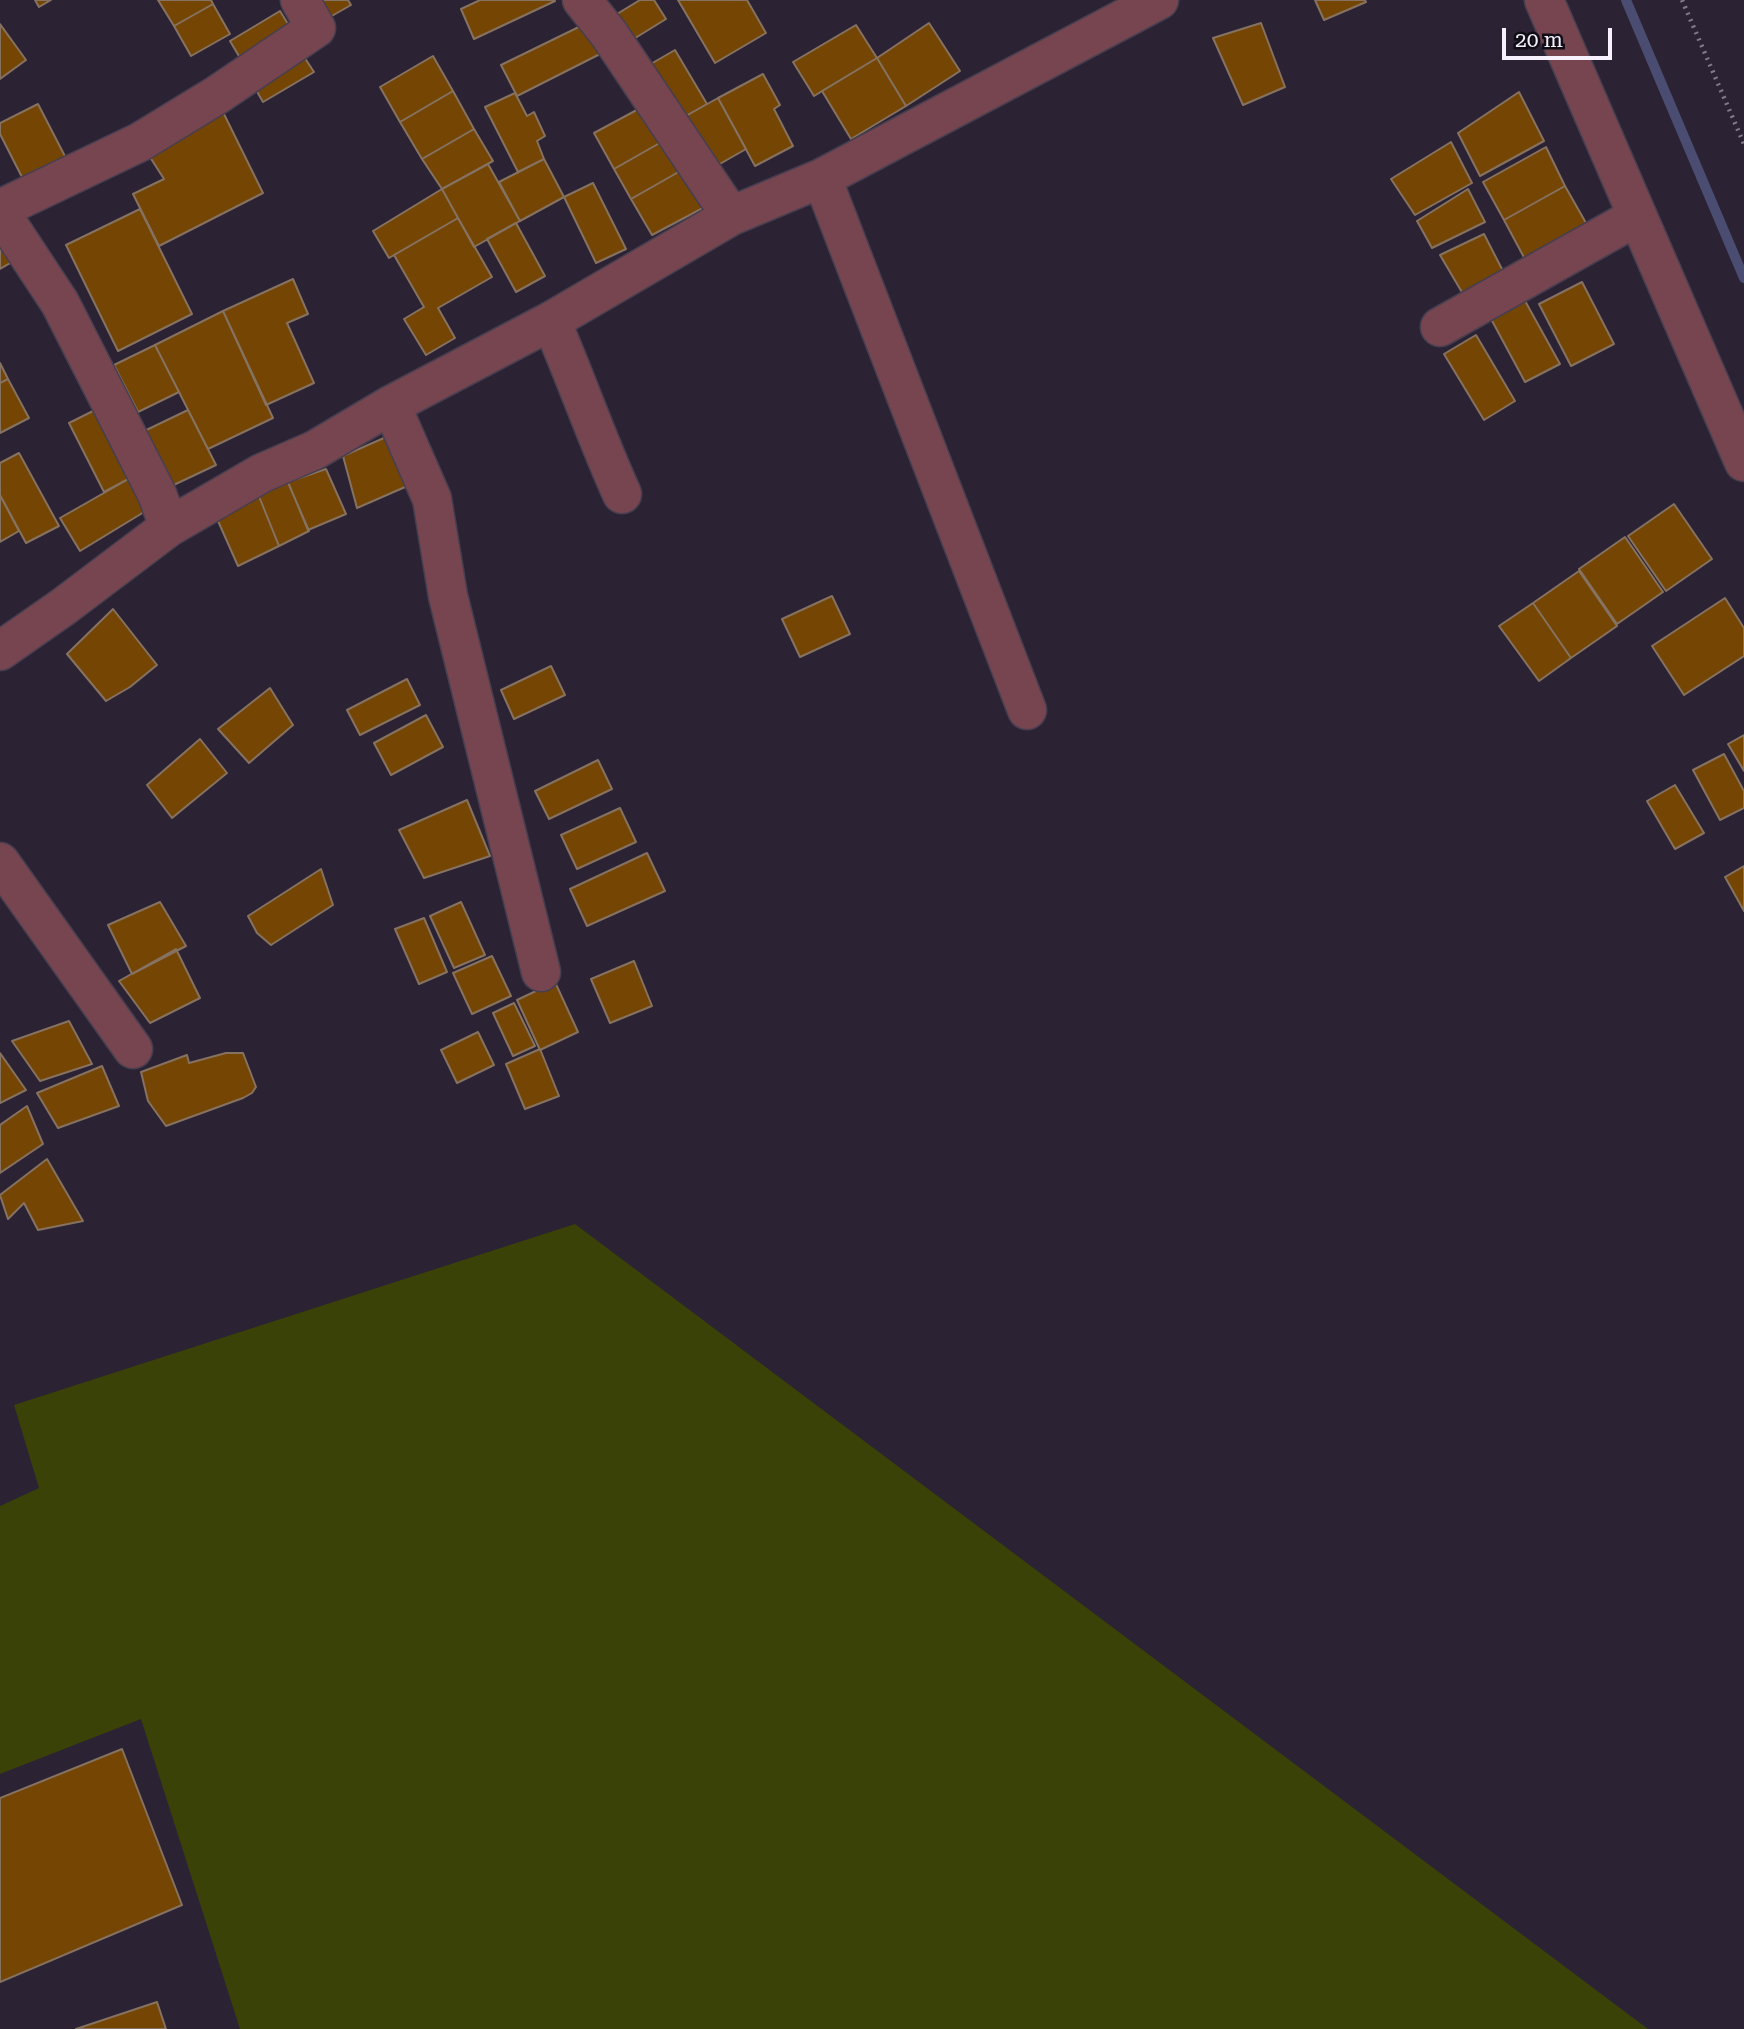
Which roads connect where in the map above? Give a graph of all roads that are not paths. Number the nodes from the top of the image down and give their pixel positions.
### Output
1 (300, 0) edge
2 (582, 0) edge
3 (1158, 0) edge
4 (1544, 0) edge
5 (822, 178) junction
6 (0, 210) edge
7 (731, 216) junction
8 (1636, 217) junction
9 (551, 321) junction
10 (1440, 327) dead end
11 (391, 405) junction
12 (1744, 462) edge
13 (622, 494) dead end
14 (169, 527) junction
15 (0, 651) edge
16 (1027, 710) dead end
17 (0, 862) edge
18 (541, 972) dead end
19 (133, 1049) dead end

1 - 6 street
2 - 7 street
3 - 5 street
4 - 8 street
5 - 7 street
5 - 16 street
6 - 14 street
7 - 9 street
8 - 10 street
8 - 12 street
9 - 11 street
9 - 13 street
11 - 14 street
11 - 18 street
14 - 15 street
17 - 19 street

